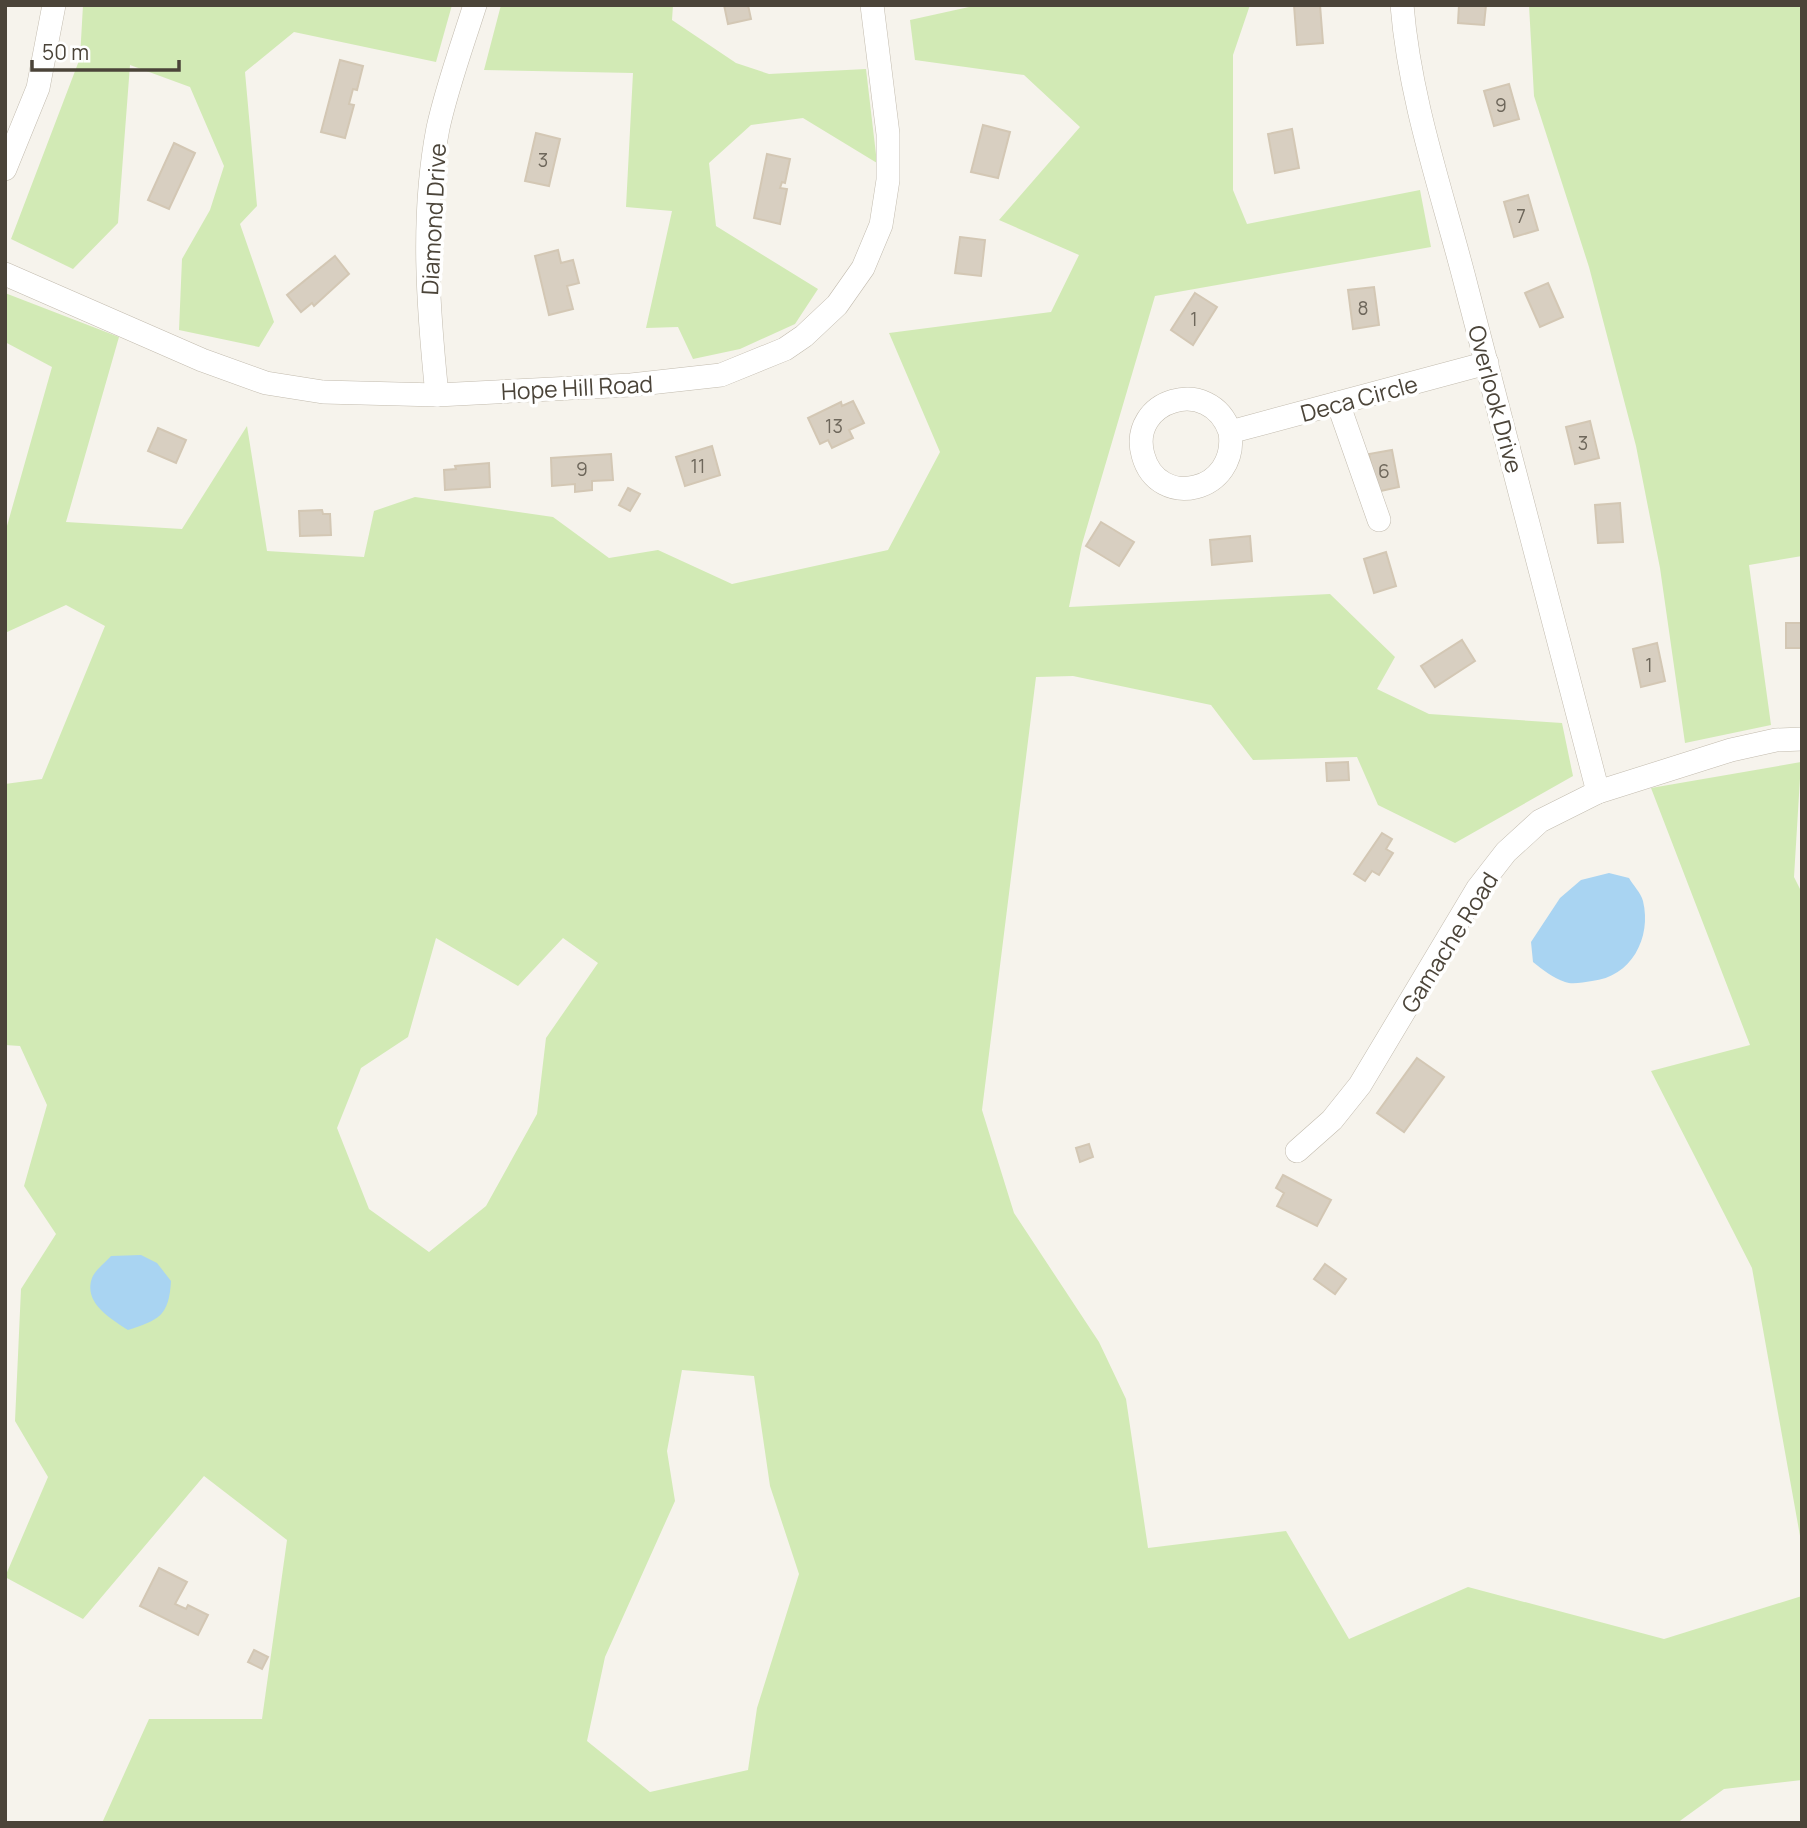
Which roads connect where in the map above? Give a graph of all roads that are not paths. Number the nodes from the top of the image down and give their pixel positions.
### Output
1 (54, 5) edge
2 (475, 5) edge
3 (872, 5) edge
4 (1402, 5) edge
5 (5, 169) edge
6 (5, 274) edge
7 (1487, 363) junction
8 (437, 395) junction
9 (1338, 403) junction
10 (1230, 432) dead end
11 (1379, 520) dead end
12 (1802, 739) edge
13 (1598, 792) junction
14 (1297, 1151) dead end

1 - 5 street
2 - 8 street, Diamond Drive
3 - 8 street, Hope Hill Road
4 - 7 street, Overlook Drive
6 - 8 street, Hope Hill Road
7 - 9 street, Deca Circle
7 - 13 street, Overlook Drive
9 - 10 street, Deca Circle
9 - 11 street
12 - 13 street, Gamache Road
13 - 14 street, Gamache Road

